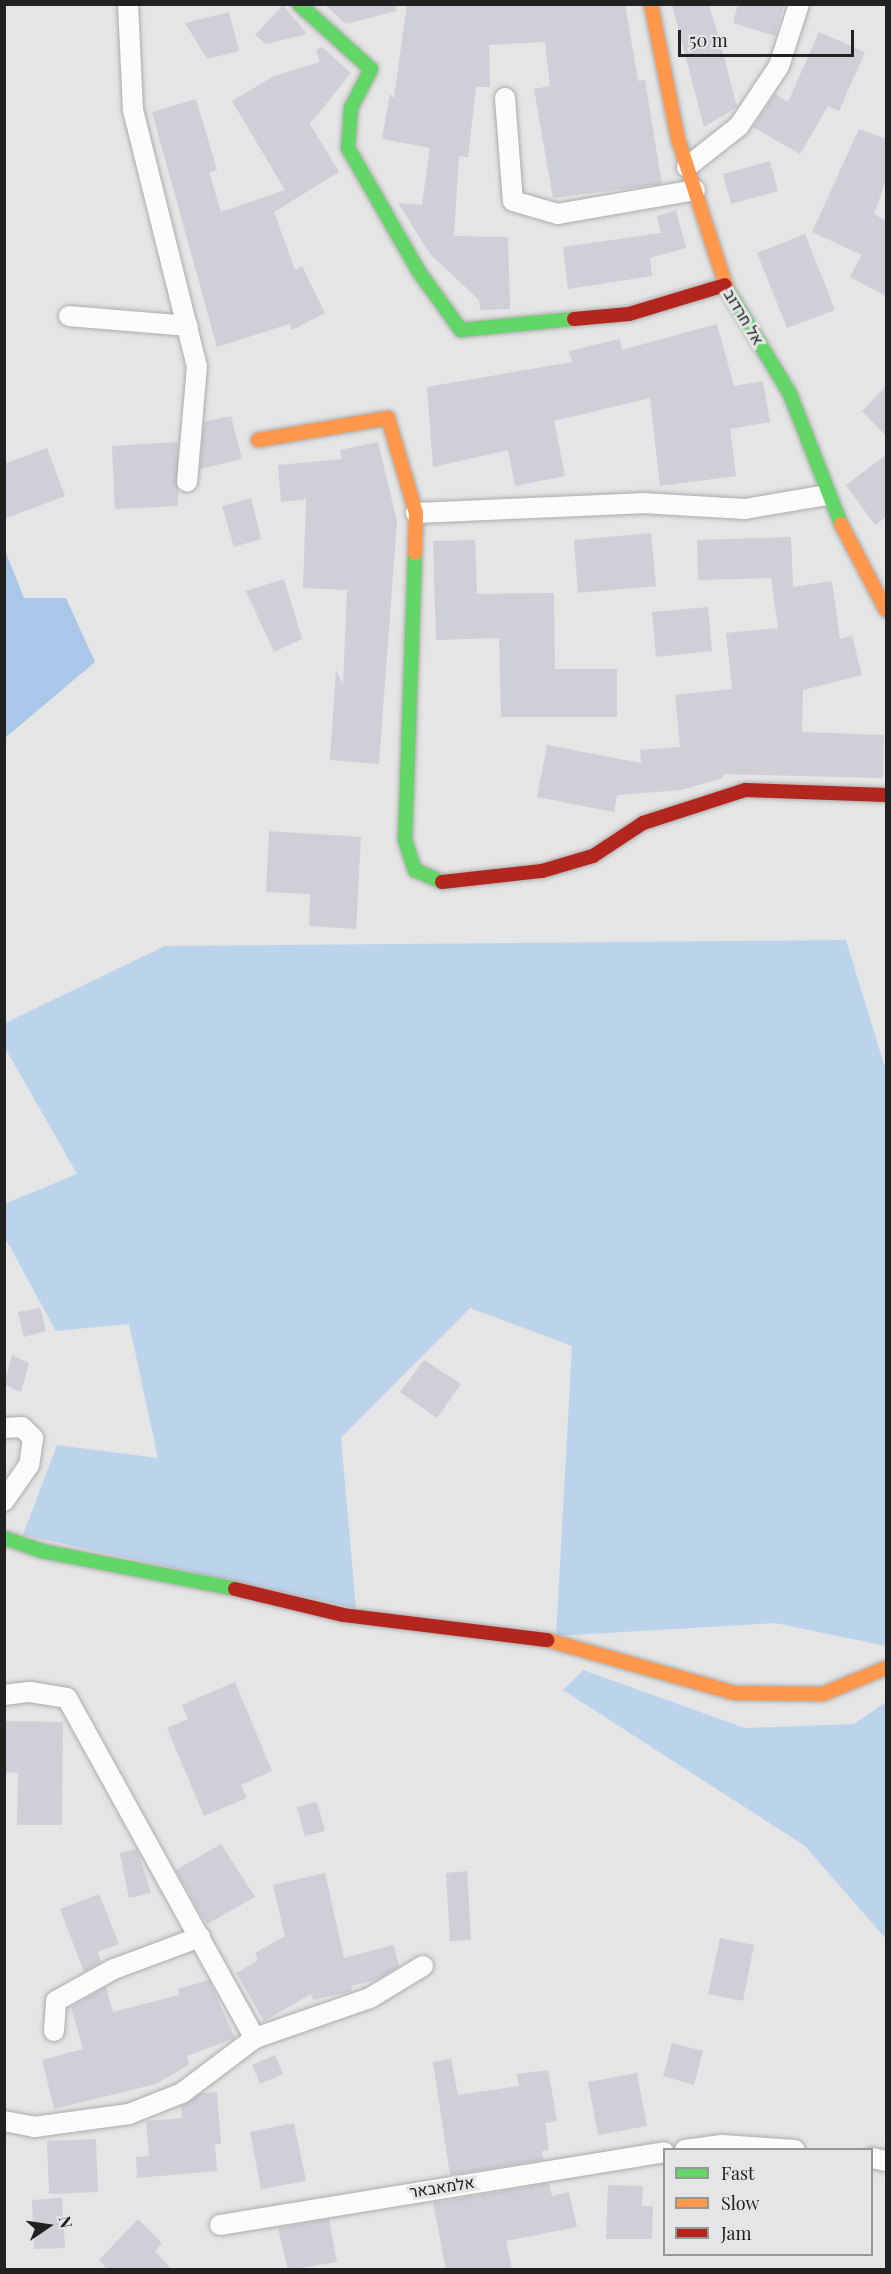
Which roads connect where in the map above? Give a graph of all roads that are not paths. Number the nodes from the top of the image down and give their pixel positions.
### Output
1 (128, 4) edge
2 (299, 4) edge
3 (651, 4) edge
4 (799, 4) edge
5 (505, 98) dead end
6 (687, 167) junction
7 (694, 190) junction
8 (725, 285) junction
9 (69, 316) dead end
10 (188, 326) junction
11 (258, 440) dead end
12 (187, 482) dead end
13 (826, 495) junction
14 (416, 513) junction
15 (886, 610) edge
16 (886, 795) edge
17 (4, 1428) edge
18 (4, 1501) edge
19 (4, 1538) edge
20 (886, 1668) edge
21 (4, 1695) edge
22 (200, 1937) junction
23 (423, 1966) dead end
24 (54, 2031) dead end
25 (255, 2038) junction
26 (4, 2121) edge
27 (700, 2148) edge
28 (766, 2148) edge
29 (663, 2152) edge
30 (220, 2225) dead end

1 - 10 street
2 - 8 street
3 - 6 street, אל חרדוב
4 - 6 street
5 - 7 street
6 - 7 street, אל חרדוב
7 - 8 street, אל חרדוב
8 - 13 street, אל חרדוב
9 - 10 street
10 - 12 street
11 - 14 street
13 - 14 street
13 - 15 street, אל חרדוב
14 - 16 street
17 - 18 street
19 - 20 street
21 - 22 street
22 - 24 street
22 - 25 street
23 - 25 street
25 - 26 street
27 - 28 street
29 - 30 street, אלמאבאר

